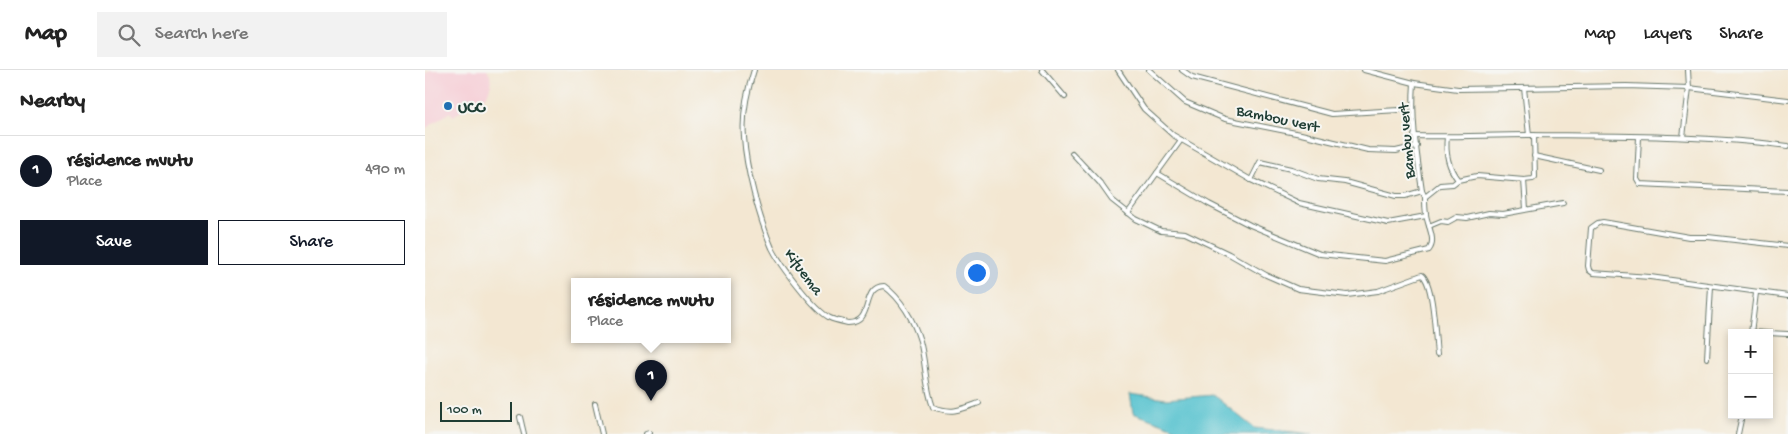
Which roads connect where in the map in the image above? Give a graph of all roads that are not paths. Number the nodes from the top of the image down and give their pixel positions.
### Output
1 (755, 70) edge
2 (1042, 70) edge
3 (1118, 70) edge
4 (1124, 70) edge
5 (1149, 70) edge
6 (1182, 70) edge
7 (1364, 70) edge
8 (1688, 70) edge
9 (1414, 83) junction
10 (1524, 88) junction
11 (1689, 88) junction
12 (1065, 97) dead end
13 (1788, 100) edge
14 (1412, 106) junction
15 (1531, 135) junction
16 (1415, 136) junction
17 (1447, 137) junction
18 (1639, 137) junction
19 (1683, 137) junction
20 (1181, 140) junction
21 (1417, 146) junction
22 (1788, 146) edge
23 (1072, 153) dead end
24 (1534, 156) junction
25 (1599, 170) dead end
26 (1157, 173) junction
27 (1251, 180) junction
28 (1458, 180) junction
29 (1524, 180) junction
30 (1422, 191) junction
31 (1788, 191) edge
32 (1425, 197) junction
33 (1563, 204) dead end
34 (1526, 209) junction
35 (1128, 213) junction
36 (1426, 216) junction
37 (1429, 226) junction
38 (1788, 246) edge
39 (1711, 286) junction
40 (1756, 293) junction
41 (1788, 296) edge
42 (1751, 329) edge
43 (1773, 333) edge
44 (1788, 334) edge
45 (1437, 354) dead end
46 (1707, 358) dead end
47 (979, 403) dead end
48 (595, 404) dead end
49 (520, 417) dead end
50 (1741, 419) edge
51 (525, 434) edge
52 (602, 434) edge
53 (1738, 434) edge

1 - 47 street, Kifuema
2 - 12 street
3 - 4 street
3 - 20 street
5 - 21 street, Bambou vert
6 - 14 street
7 - 9 street
8 - 11 street
9 - 10 street
9 - 14 street, Bambu vert
10 - 11 street
10 - 15 street
11 - 13 street
11 - 19 street
14 - 16 street, Bambu vert
15 - 17 street
15 - 18 street
15 - 24 street
16 - 17 street
16 - 21 street, Bambu vert
17 - 28 street
18 - 19 street
18 - 31 street
19 - 22 street
20 - 26 street
20 - 27 street
21 - 30 street, Bambu vert
23 - 35 street
24 - 25 street
24 - 29 street
26 - 35 street
26 - 37 street
27 - 30 street
27 - 36 street
28 - 29 street
28 - 32 street
29 - 34 street
30 - 32 street, Bambu vert
32 - 36 street
33 - 34 street
34 - 37 street
35 - 45 street
36 - 37 street
38 - 39 street
39 - 40 street
39 - 46 street
40 - 41 street
40 - 42 street
43 - 44 street
48 - 52 street
49 - 51 street
50 - 53 street

